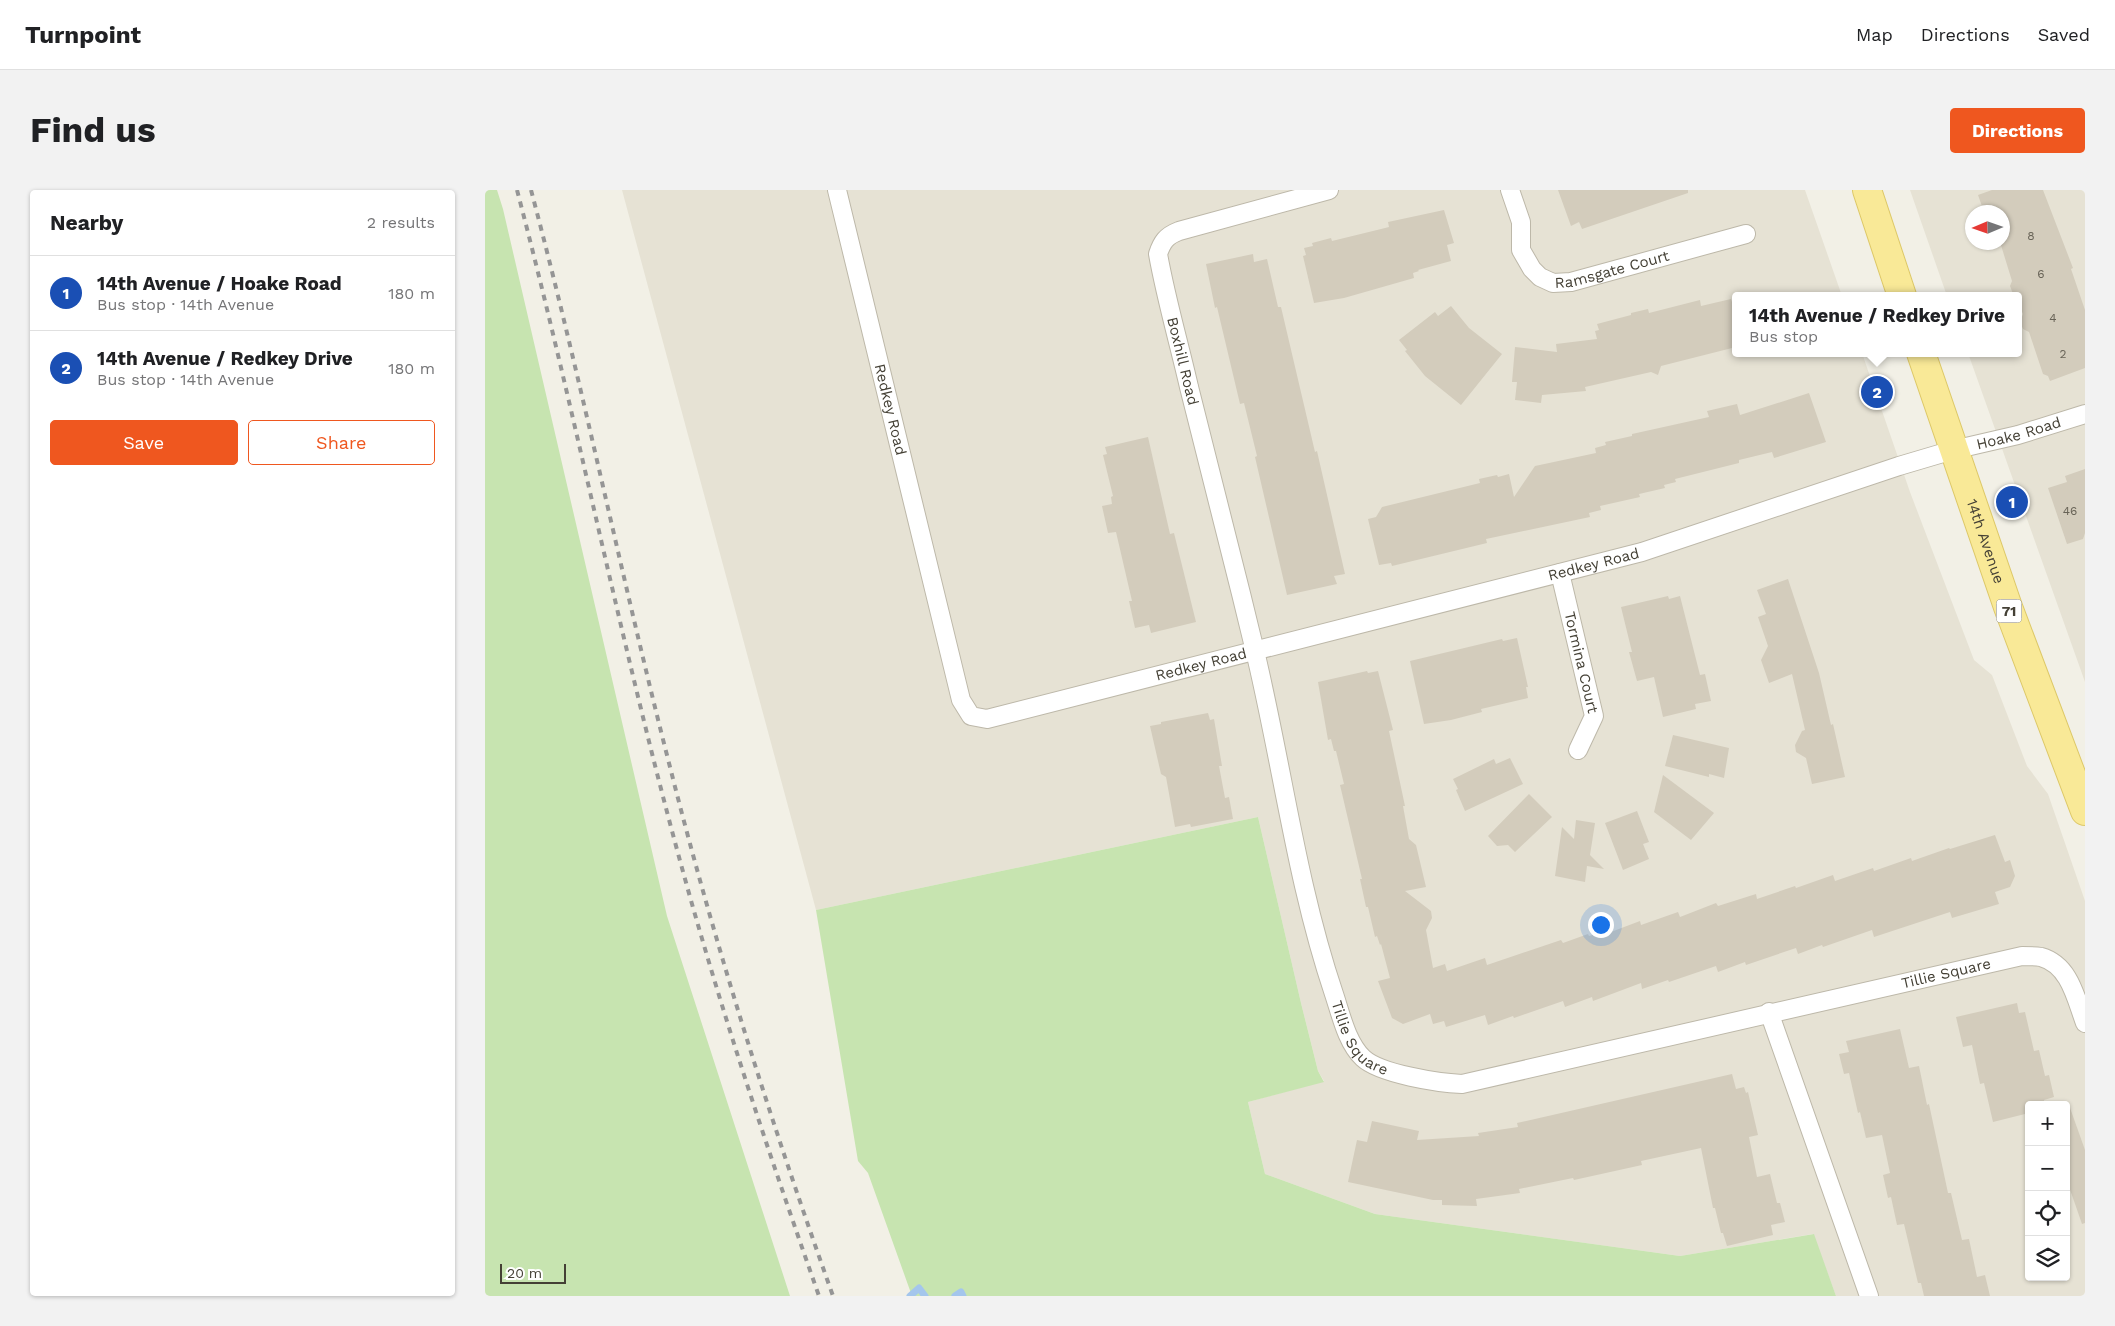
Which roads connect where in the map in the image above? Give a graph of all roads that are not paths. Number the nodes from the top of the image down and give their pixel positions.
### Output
1 (837, 190) edge
2 (1329, 190) edge
3 (1510, 190) edge
4 (1867, 190) edge
5 (1746, 234) dead end
6 (1901, 292) edge
7 (1922, 357) edge
8 (2085, 414) edge
9 (1953, 450) junction
10 (1560, 574) junction
11 (1255, 650) junction
12 (1578, 750) dead end
13 (2085, 811) edge
14 (1769, 1012) junction
15 (2085, 1023) edge
16 (1869, 1296) edge

1 - 11 street, Redkey Road
2 - 11 street, Boxhill Road
3 - 5 street, Ramsgate Court
4 - 6 main road
7 - 9 main road, 14th Avenue / 71
8 - 9 street, Hoake Road
9 - 10 street, Redkey Road
9 - 13 main road, 14th Avenue / 71
10 - 11 street, Redkey Road
10 - 12 street, Tormina Court
11 - 14 street, Tillie Square
14 - 15 street, Tillie Square
14 - 16 street

